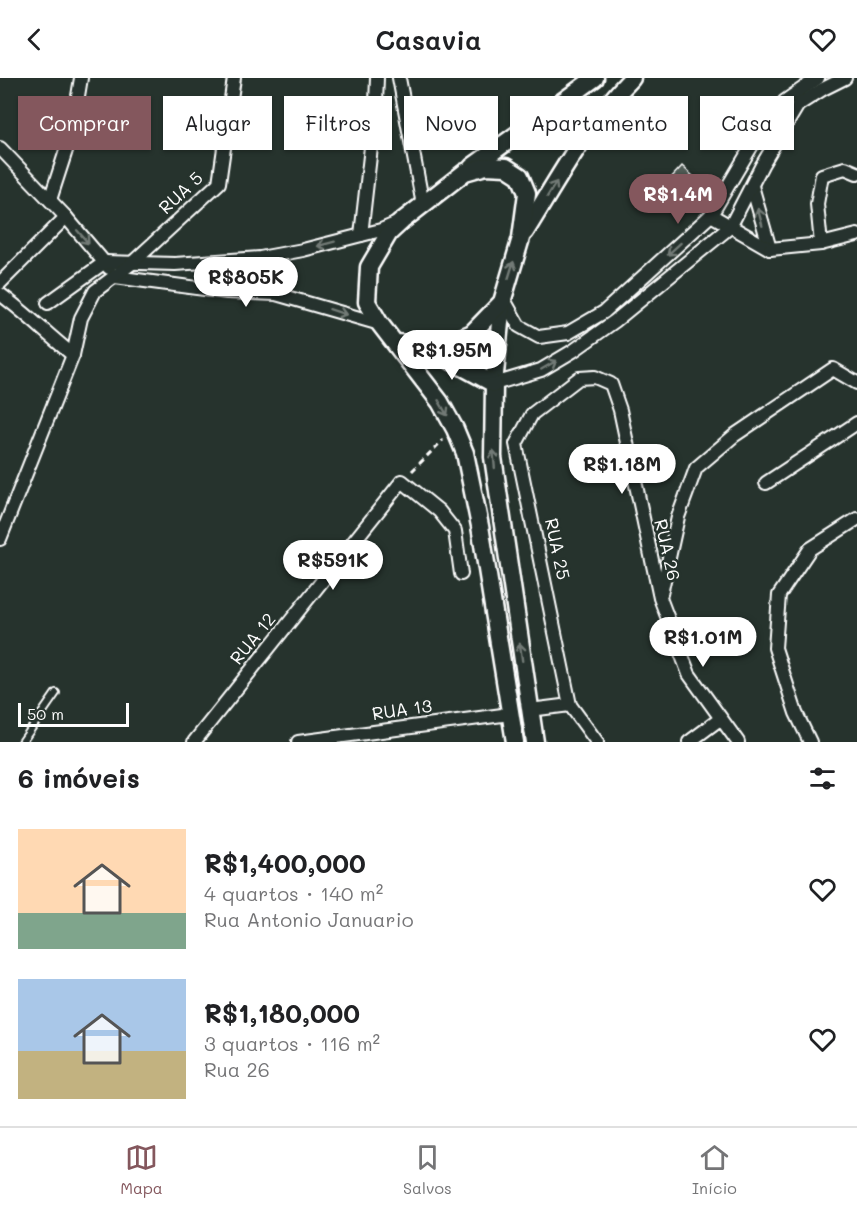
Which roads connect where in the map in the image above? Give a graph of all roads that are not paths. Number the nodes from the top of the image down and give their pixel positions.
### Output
1 (81, 78) edge
2 (234, 78) edge
3 (377, 78) edge
4 (399, 78) edge
5 (595, 78) edge
6 (632, 78) edge
7 (818, 78) edge
8 (845, 78) edge
9 (0, 148) edge
10 (465, 172) junction
11 (857, 172) edge
12 (752, 186) junction
13 (50, 200) junction
14 (423, 205) junction
15 (711, 215) junction
16 (66, 217) junction
17 (402, 221) junction
18 (730, 227) junction
19 (361, 235) junction
20 (857, 235) edge
21 (521, 238) junction
22 (821, 244) junction
23 (770, 249) junction
24 (105, 262) junction
25 (131, 264) junction
26 (115, 277) junction
27 (0, 283) edge
28 (0, 294) edge
29 (502, 300) junction
30 (48, 303) dead end
31 (380, 324) junction
32 (397, 343) junction
33 (426, 347) junction
34 (73, 355) junction
35 (857, 383) edge
36 (494, 384) junction
37 (611, 384) joint
38 (857, 423) edge
39 (766, 483) dead end
40 (857, 519) edge
41 (0, 539) edge
42 (461, 574) dead end
43 (660, 598) junction
44 (56, 693) dead end
45 (570, 705) junction
46 (530, 710) junction
47 (510, 714) junction
48 (720, 719) junction
49 (22, 742) edge
50 (194, 742) edge
51 (298, 742) edge
52 (515, 742) edge
53 (535, 742) edge
54 (597, 742) edge
55 (689, 742) edge
56 (738, 742) edge
57 (810, 742) edge

1 - 13 street
2 - 25 street, RUA 5
3 - 19 street
4 - 14 street
5 - 10 main road
21 -> 6 main road
7 - 15 street
8 - 12 street
9 - 13 street
10 - 14 main road
10 - 21 main road
11 - 22 street
12 - 18 street
23 -> 12 street
13 - 16 street
14 - 17 main road
15 - 18 street
15 -> 29 street
16 -> 24 street
16 - 27 street
17 - 19 street
17 - 31 main road
18 - 23 street
36 -> 18 street
19 -> 25 street
20 - 22 street
29 -> 21 main road
22 - 23 street
24 - 25 street
24 - 26 street
24 - 30 street
25 - 26 street, RUA 5
26 -> 31 street
26 - 34 street, RUA 5
28 - 34 street
29 - 33 main road
29 - 36 main road
31 - 32 main road
32 - 33 main road
32 -> 47 main road
33 - 36 main road
34 - 41 street, RUA 5
35 - 43 street
46 -> 36 main road
37 - 43 street, RUA 26
37 - 45 street, RUA 25
38 - 39 street
40 - 57 street
42 - 50 street, RUA 12
43 - 48 street, RUA 26
44 - 49 lane
45 - 46 street
45 - 54 street, RUA 25
46 - 53 main road
47 - 51 street, RUA 13
47 - 52 main road
48 - 55 street
48 - 56 street, RUA 26

